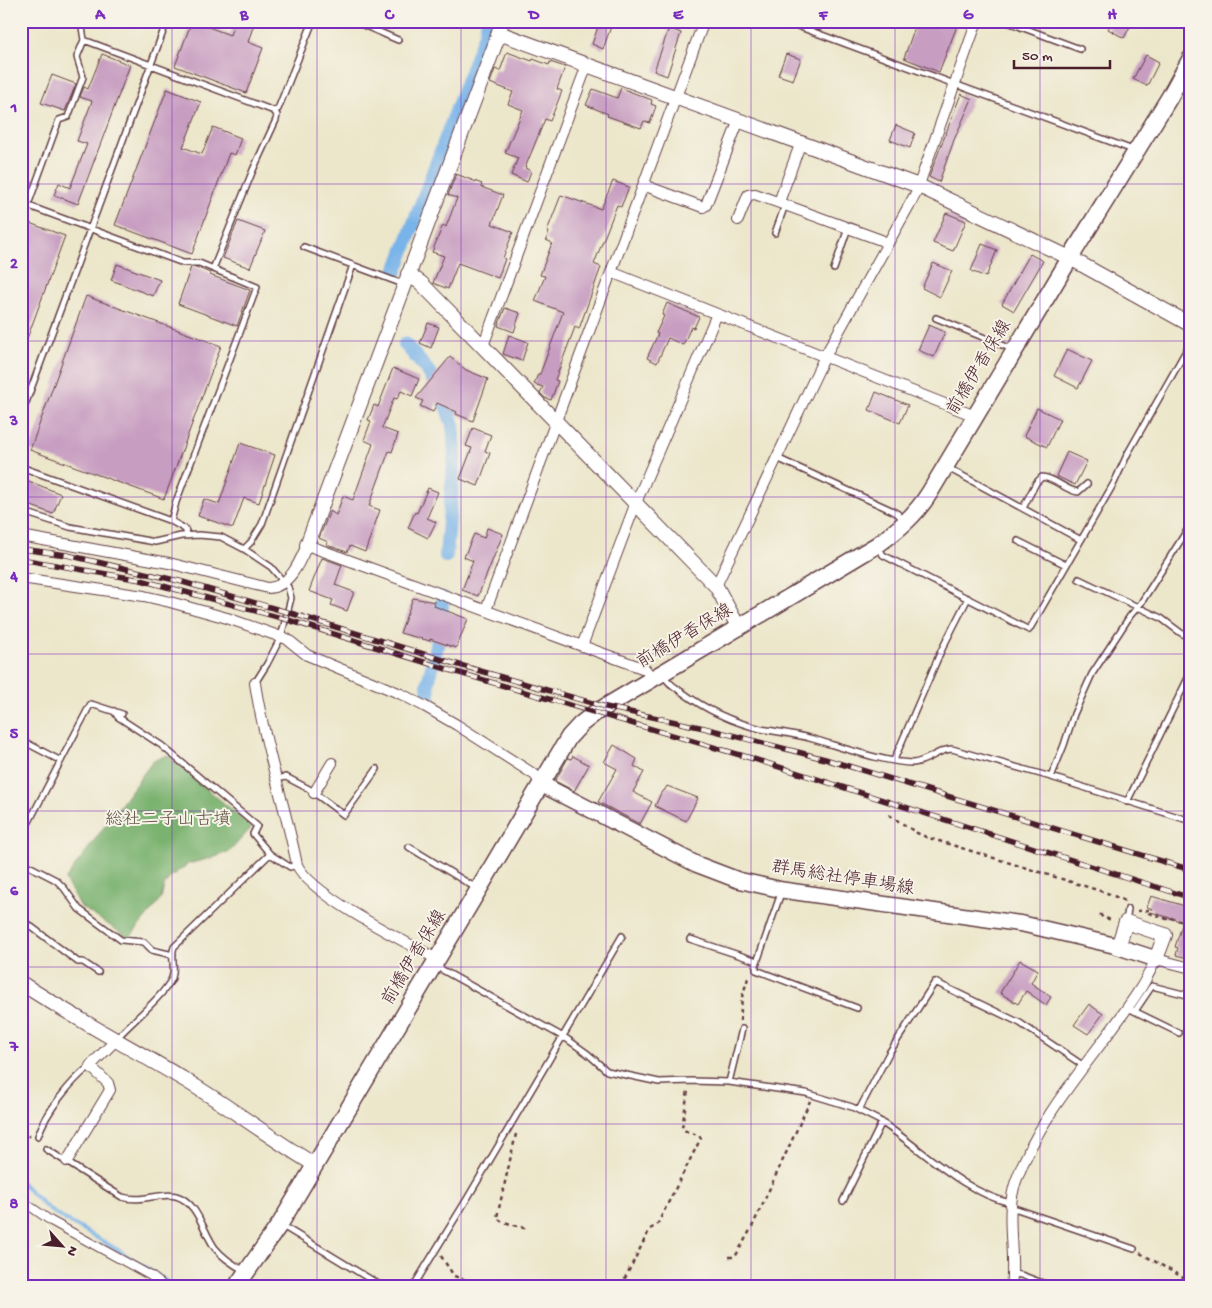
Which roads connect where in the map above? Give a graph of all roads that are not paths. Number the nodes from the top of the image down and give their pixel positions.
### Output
1 (81, 21) edge
2 (167, 21) edge
3 (313, 21) edge
4 (354, 21) edge
5 (704, 21) edge
6 (784, 21) edge
7 (977, 21) edge
8 (1005, 21) edge
9 (501, 27) edge
10 (84, 40) junction
11 (398, 40) dead end
12 (1080, 49) dead end
13 (1191, 58) edge
14 (587, 65) junction
15 (150, 66) junction
16 (955, 85) junction
17 (675, 96) junction
18 (274, 111) junction
19 (740, 120) junction
20 (801, 142) junction
21 (1136, 151) junction
22 (643, 185) junction
23 (919, 186) junction
24 (21, 203) edge
25 (782, 203) junction
26 (28, 205) junction
27 (738, 220) dead end
28 (90, 228) junction
29 (848, 228) junction
30 (774, 233) dead end
31 (887, 244) junction
32 (304, 247) dead end
33 (1070, 258) junction
34 (352, 265) junction
35 (214, 269) junction
36 (834, 269) dead end
37 (611, 272) junction
38 (406, 279) junction
39 (717, 314) junction
40 (936, 318) dead end
41 (1191, 325) edge
42 (1191, 342) edge
43 (483, 346) junction
44 (1014, 350) junction
45 (825, 356) junction
46 (21, 416) edge
47 (975, 416) junction
48 (556, 422) junction
49 (777, 458) junction
50 (21, 467) edge
51 (945, 467) junction
52 (1086, 484) dead end
53 (635, 505) junction
54 (1023, 508) junction
55 (21, 511) edge
56 (171, 521) junction
57 (906, 523) junction
58 (1191, 524) edge
59 (21, 536) edge
60 (188, 536) junction
61 (1018, 540) dead end
62 (1081, 540) junction
63 (306, 545) junction
64 (877, 545) junction
65 (244, 549) junction
66 (1066, 565) junction
67 (21, 578) edge
68 (1079, 579) dead end
69 (284, 582) junction
70 (716, 586) junction
71 (968, 598) junction
72 (1137, 607) junction
73 (486, 610) junction
74 (739, 628) junction
75 (280, 637) junction
76 (1191, 638) edge
77 (582, 646) junction
78 (1191, 672) edge
79 (658, 677) junction
80 (255, 683) joint
81 (114, 711) junction
82 (122, 714) dead end
83 (21, 740) edge
84 (894, 760) junction
85 (61, 761) junction
86 (332, 763) dead end
87 (377, 769) dead end
88 (1051, 778) junction
89 (276, 779) junction
90 (541, 784) junction
91 (314, 793) junction
92 (1127, 802) junction
93 (1191, 822) edge
94 (21, 837) edge
95 (409, 847) dead end
96 (270, 854) junction
97 (21, 862) edge
98 (297, 865) junction
99 (478, 890) junction
100 (782, 890) junction
101 (21, 918) edge
102 (622, 936) dead end
103 (690, 939) dead end
104 (1118, 947) junction
105 (172, 955) junction
106 (1156, 959) junction
107 (757, 961) junction
108 (436, 962) junction
109 (1191, 968) edge
110 (98, 972) dead end
111 (21, 983) edge
112 (1191, 996) edge
113 (857, 1008) dead end
114 (1131, 1009) junction
115 (742, 1028) road end
116 (1179, 1033) dead end
117 (563, 1037) junction
118 (116, 1040) junction
119 (90, 1066) junction
120 (1084, 1066) junction
121 (729, 1082) junction
122 (859, 1110) junction
123 (882, 1122) junction
124 (38, 1136) dead end
125 (46, 1148) dead end
126 (67, 1161) junction
127 (315, 1165) junction
128 (21, 1200) edge
129 (843, 1201) dead end
130 (1011, 1206) junction
131 (280, 1224) junction
132 (1134, 1249) road end
133 (246, 1272) junction
134 (1012, 1274) junction
135 (165, 1287) edge
136 (236, 1287) edge
137 (383, 1287) edge
138 (413, 1287) edge
139 (1010, 1287) edge
140 (1053, 1287) edge

1 - 10 lane
2 - 15 lane
3 - 18 lane
4 - 11 lane
5 - 17 street
6 - 16 lane
7 - 16 street
8 - 12 lane
9 - 14 street
9 - 38 street
10 - 15 lane
10 - 26 lane
13 - 21 main road, 前橋伊香保線
14 - 17 street
14 - 43 street
15 - 18 lane
15 - 28 lane
16 - 21 lane
16 - 23 street
17 - 19 street
17 - 22 street
18 - 35 lane
19 - 20 street
19 - 22 street
20 - 23 street
20 - 25 street
21 - 33 main road, 前橋伊香保線
22 - 37 street
23 - 31 street
23 - 33 street
24 - 26 lane
25 - 27 street
25 - 29 street
25 - 30 lane
26 - 28 lane
28 - 35 lane
28 - 46 lane
29 - 31 street
29 - 36 lane
31 - 45 street
32 - 34 lane
33 - 41 street
33 - 44 main road, 前橋伊香保線
34 - 38 lane
34 - 65 lane
35 - 56 lane
37 - 39 street
37 - 48 street
38 - 43 street
38 - 63 street
39 - 45 street
39 - 53 street
40 - 44 lane
42 - 62 lane
43 - 48 street
44 - 47 main road, 前橋伊香保線
45 - 47 street
45 - 49 street
47 - 51 main road, 前橋伊香保線
48 - 53 street
48 - 73 street
49 - 57 lane
49 - 70 street
50 - 56 lane
51 - 54 lane
51 - 57 main road, 前橋伊香保線
52 - 54 lane
53 - 70 street
53 - 77 street
54 - 62 lane
55 - 60 lane
56 - 60 lane
57 - 64 main road, 前橋伊香保線
58 - 72 lane
59 - 69 street
60 - 65 lane
61 - 66 lane
62 - 66 lane
63 - 69 street
63 - 73 street
64 - 71 lane
64 - 74 main road, 前橋伊香保線
65 - 69 lane
66 - 71 lane
67 - 75 street
68 - 72 lane
69 - 75 lane
70 - 74 street
71 - 84 lane
72 - 76 lane
72 - 88 lane
73 - 77 street
74 - 79 main road, 前橋伊香保線
75 - 80 lane
75 - 90 street
77 - 79 street
78 - 92 lane
79 - 84 lane
79 - 90 main road, 前橋伊香保線
80 - 89 street
81 - 82 lane
81 - 85 lane
81 - 96 lane
83 - 85 lane
84 - 88 lane
85 - 94 lane
86 - 91 street
87 - 91 lane
88 - 92 lane
89 - 91 lane
89 - 98 street
90 - 99 main road, 前橋伊香保線
90 - 100 main road, 群馬総社停車場線
92 - 93 lane
95 - 99 lane
96 - 98 lane
96 - 105 lane
97 - 105 lane
98 - 108 street
99 - 108 main road, 前橋伊香保線
100 - 104 main road, 群馬総社停車場線
100 - 107 lane
101 - 110 lane
102 - 117 lane
103 - 107 lane
104 - 106 main road, 群馬総社停車場線
104 - 106 street
105 - 118 lane
106 - 109 street
106 - 114 street
107 - 113 lane
108 - 117 lane
108 - 127 main road, 前橋伊香保線
111 - 118 street
112 - 114 lane
114 - 116 lane
114 - 120 street
115 - 121 lane
117 - 121 lane
117 - 138 lane
118 - 119 street
118 - 127 street
119 - 124 lane
119 - 126 street
120 - 122 lane
120 - 130 street
121 - 122 lane
122 - 123 lane
123 - 129 lane
123 - 130 lane
125 - 126 lane
126 - 133 lane
127 - 131 main road, 前橋伊香保線
128 - 135 street
130 - 132 lane
130 - 134 street
131 - 133 main road, 前橋伊香保線
131 - 137 lane
133 - 136 main road, 前橋伊香保線
134 - 139 street
134 - 140 lane

